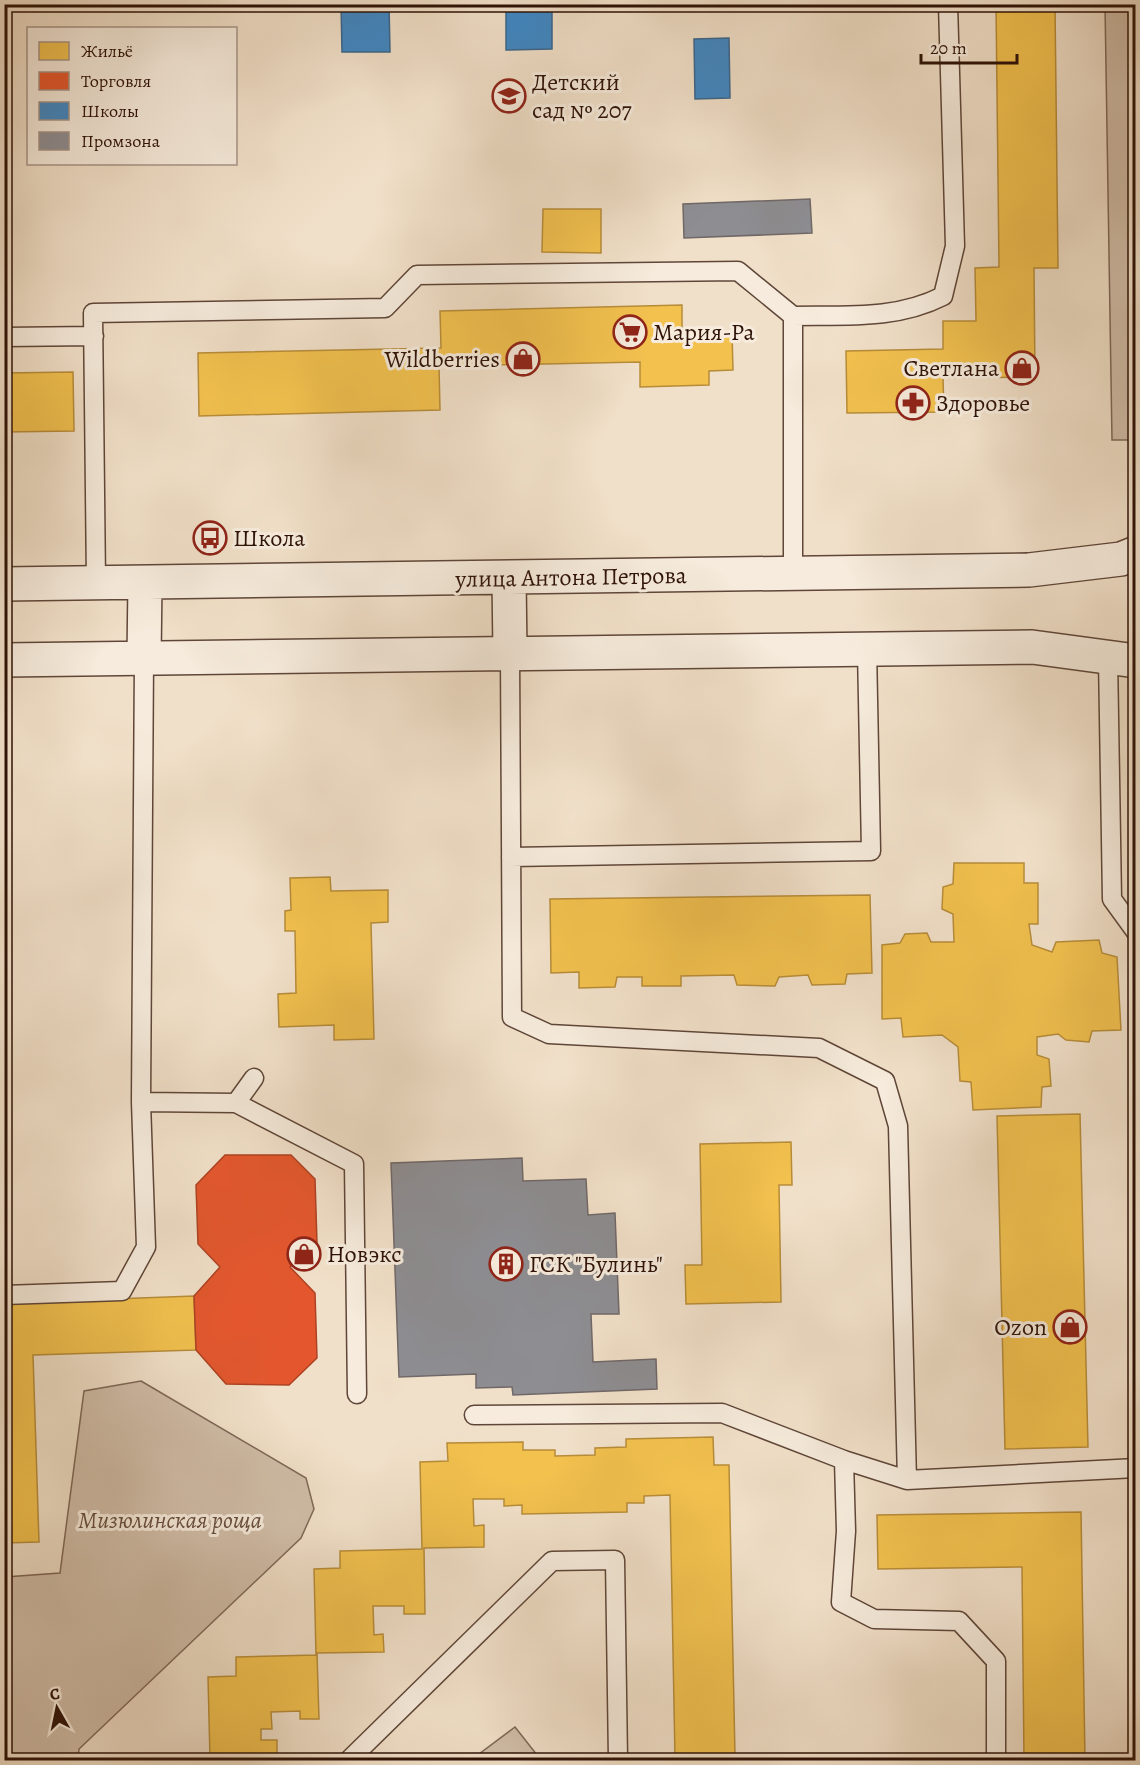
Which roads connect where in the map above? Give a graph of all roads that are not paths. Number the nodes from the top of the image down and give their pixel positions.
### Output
1 (948, 4) edge
2 (794, 316) junction
3 (94, 336) junction
4 (4, 337) edge
5 (1136, 553) edge
6 (793, 573) junction
7 (509, 578) junction
8 (96, 583) junction
9 (145, 583) junction
10 (4, 584) edge
11 (867, 649) junction
12 (510, 654) junction
13 (144, 657) junction
14 (1122, 659) edge
15 (4, 660) edge
16 (511, 857) junction
17 (1136, 932) edge
18 (254, 1078) dead end
19 (141, 1102) junction
20 (236, 1103) junction
21 (4, 1295) edge
22 (357, 1394) dead end
23 (474, 1415) dead end
24 (844, 1460) junction
25 (1136, 1468) edge
26 (907, 1480) junction
27 (349, 1761) edge
28 (618, 1761) edge
29 (996, 1761) edge

1 - 2 lane
2 - 3 lane
2 - 6 lane
3 - 4 lane
3 - 8 lane
5 - 6 street, улица Антона Петрова
6 - 7 street, улица Антона Петрова
7 - 9 street, улица Антона Петрова
7 - 12 street
8 - 9 street, улица Антона Петрова
8 - 10 street, улица Антона Петрова
9 - 13 street
11 - 12 street
11 - 14 street
11 - 16 lane
12 - 13 street
12 - 16 lane
13 - 15 street
13 - 19 lane
14 - 17 lane
16 - 26 lane
18 - 20 lane
19 - 20 lane
19 - 21 lane
20 - 22 lane
23 - 24 lane
24 - 26 lane
24 - 29 lane
25 - 26 lane
27 - 28 lane

